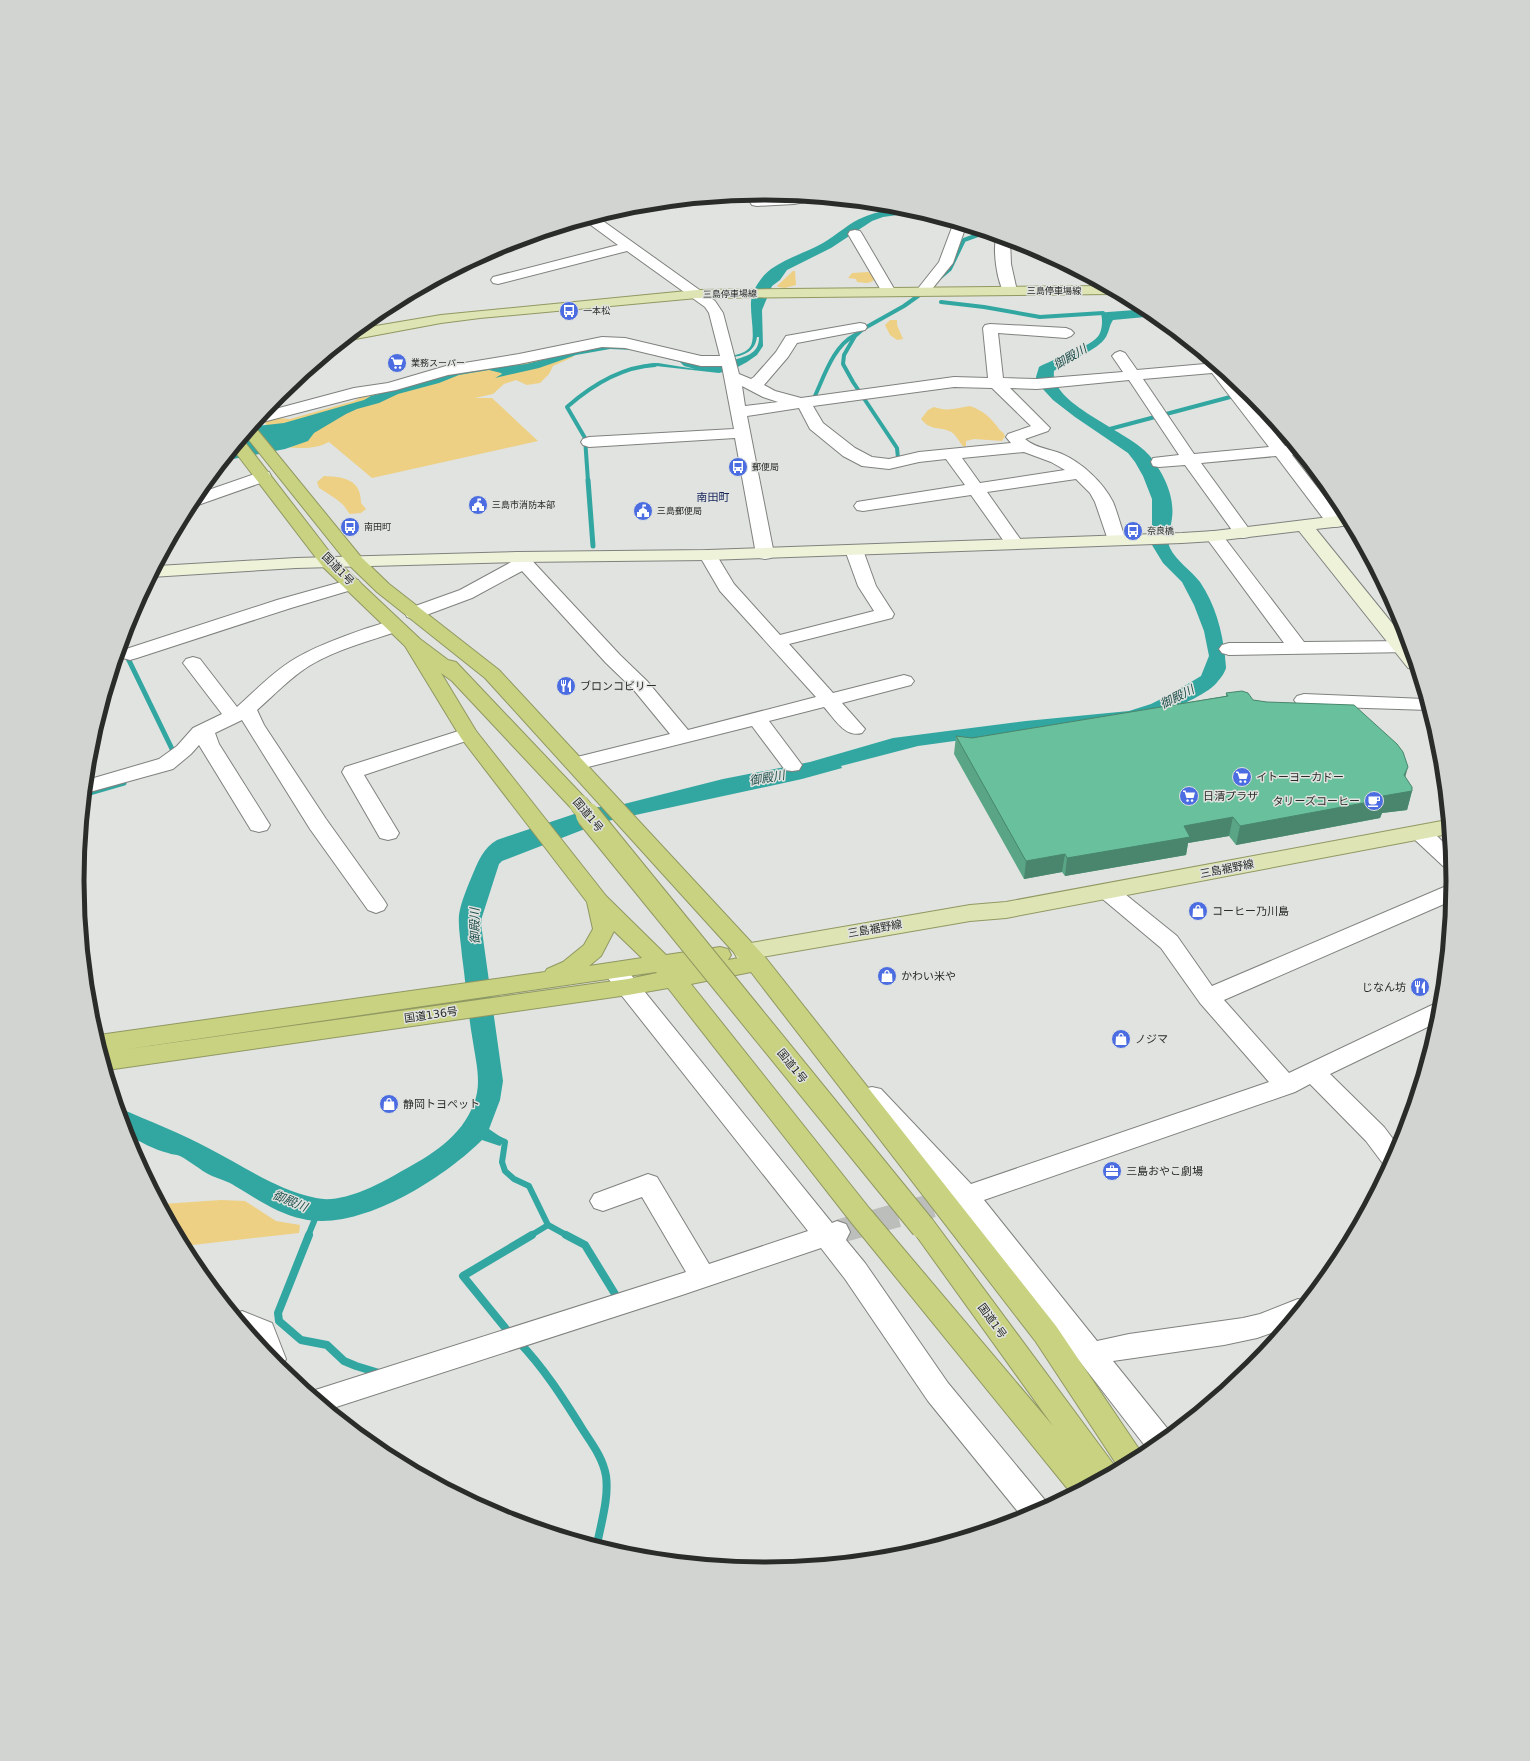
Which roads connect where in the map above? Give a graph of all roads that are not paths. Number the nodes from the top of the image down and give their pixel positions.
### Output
1 (773, 200) edge
2 (757, 202) dead end
3 (594, 222) edge
4 (958, 228) edge
5 (856, 234) dead end
6 (1003, 243) edge
7 (629, 246) junction
8 (498, 280) dead end
9 (1104, 290) edge
10 (1010, 291) junction
11 (889, 292) junction
12 (923, 292) junction
13 (697, 294) junction
14 (860, 327) dead end
15 (359, 333) edge
16 (1066, 333) dead end
17 (1120, 356) dead end
18 (1210, 364) edge
19 (730, 368) junction
20 (1134, 375) junction
21 (996, 383) junction
22 (753, 385) junction
23 (1238, 390) edge
24 (802, 403) junction
25 (738, 412) junction
26 (267, 416) edge
27 (251, 433) edge
28 (742, 433) junction
29 (589, 442) dead end
30 (240, 447) edge
31 (1025, 447) junction
32 (1292, 450) edge
33 (1279, 451) junction
34 (951, 454) junction
35 (1190, 460) junction
36 (1159, 462) dead end
37 (1080, 474) junction
38 (263, 476) junction
39 (975, 490) junction
40 (202, 497) edge
41 (863, 506) dead end
42 (1342, 521) edge
43 (1304, 526) junction
44 (1243, 533) junction
45 (1214, 536) junction
46 (1117, 540) junction
47 (1014, 543) junction
48 (854, 550) junction
49 (766, 554) junction
50 (708, 555) junction
51 (522, 559) junction
52 (355, 561) junction
53 (329, 563) junction
54 (158, 572) edge
55 (352, 584) junction
56 (383, 588) junction
57 (414, 613) junction
58 (394, 626) junction
59 (776, 642) junction
60 (413, 643) junction
61 (1403, 643) edge
62 (1404, 647) edge
63 (1298, 648) junction
64 (1230, 649) dead end
65 (130, 654) dead end
66 (193, 663) dead end
67 (458, 676) junction
68 (904, 681) dead end
69 (829, 700) junction
70 (1304, 700) dead end
71 (1423, 705) edge
72 (240, 713) junction
73 (756, 718) junction
74 (855, 729) dead end
75 (204, 730) junction
76 (468, 734) junction
77 (683, 737) junction
78 (576, 764) junction
79 (792, 765) dead end
80 (91, 787) edge
81 (259, 825) dead end
82 (1444, 828) edge
83 (388, 833) dead end
84 (1421, 833) junction
85 (1445, 856) edge
86 (1107, 891) junction
87 (1446, 895) edge
88 (598, 901) junction
89 (376, 905) dead end
90 (751, 958) junction
91 (668, 972) junction
92 (621, 979) junction
93 (539, 981) junction
94 (1208, 997) junction
95 (1432, 1016) edge
96 (806, 1027) junction
97 (104, 1043) edge
98 (108, 1060) edge
99 (1314, 1073) junction
100 (1286, 1085) junction
101 (1389, 1153) edge
102 (966, 1196) junction
103 (603, 1201) dead end
104 (833, 1234) junction
105 (703, 1277) junction
106 (1291, 1313) edge
107 (250, 1326) edge
108 (267, 1345) edge
109 (1091, 1354) junction
110 (323, 1399) edge
111 (1156, 1438) edge
112 (1128, 1456) edge
113 (1102, 1471) edge
114 (1081, 1483) edge
115 (1033, 1507) edge

1 - 2 street
3 - 7 street
4 - 12 street
5 - 11 street
6 - 10 street
7 - 8 street
7 - 13 street
9 - 10 main road, 三島停車場線
10 - 12 main road, 三島停車場線
11 - 12 main road, 三島停車場線
11 - 13 main road, 三島停車場線
13 - 15 main road, 三島停車場線
13 - 19 street
14 - 22 street
16 - 21 street
17 - 20 street
18 - 20 street
19 - 22 street
19 - 25 street
19 - 26 street
20 - 21 street
20 - 35 street
21 - 24 street
21 - 31 street
22 - 24 street
23 - 33 street
24 - 25 street
24 - 34 street
25 - 28 street
27 - 52 highway
28 - 29 street
28 - 49 street
30 - 38 highway, 国道1号
31 - 34 street
31 - 37 street
32 - 33 street
33 - 35 street
33 - 42 street
34 - 39 street
35 - 36 street
35 - 44 street
37 - 39 street
37 - 46 street
38 - 40 street
38 - 53 highway, 国道1号
39 - 41 street
39 - 47 street
42 - 43 street
43 - 44 street
43 - 61 street
44 - 45 street
45 - 46 street
45 - 63 street
46 - 47 street
47 - 48 street
48 - 49 street
48 - 59 street
49 - 50 street
50 - 51 street
50 - 59 street
51 - 52 street
51 - 57 street
51 - 77 street
52 - 53 street
52 - 56 highway
53 - 54 street
53 - 55 highway, 国道1号
55 - 58 highway, 国道1号
55 - 65 street
56 - 57 highway
56 - 67 highway, 国道1号
57 - 78 highway
58 - 60 highway, 国道1号
58 - 72 street
59 - 69 street
60 - 67 highway, 国道1号
60 - 76 highway
62 - 63 street
63 - 64 street
66 - 72 street
67 - 113 highway, 国道1号, bridge
68 - 69 street
69 - 73 street
69 - 74 street
70 - 71 street
72 - 75 street
72 - 89 street
73 - 77 street
73 - 79 street
75 - 80 street
75 - 81 street
76 - 83 street
76 - 88 highway
77 - 78 street
78 - 90 highway
82 - 84 main road, 三島裾野線
84 - 85 street
84 - 86 main road, 三島裾野線
86 - 90 main road, 三島裾野線
86 - 94 street
87 - 94 street
88 - 91 highway
88 - 93 highway
90 - 91 highway, 国道136号
90 - 96 highway
91 - 92 highway, 国道136号
91 - 114 highway
92 - 93 highway, 国道136号
92 - 98 highway, 国道136号
92 - 104 street
93 - 97 highway, 国道136号
94 - 100 street
95 - 99 street
96 - 102 street
96 - 112 highway
99 - 100 street
99 - 101 street
100 - 102 street
102 - 109 street
103 - 105 street
104 - 105 street
104 - 115 street
105 - 110 street
106 - 109 street
107 - 108 street
109 - 111 street

